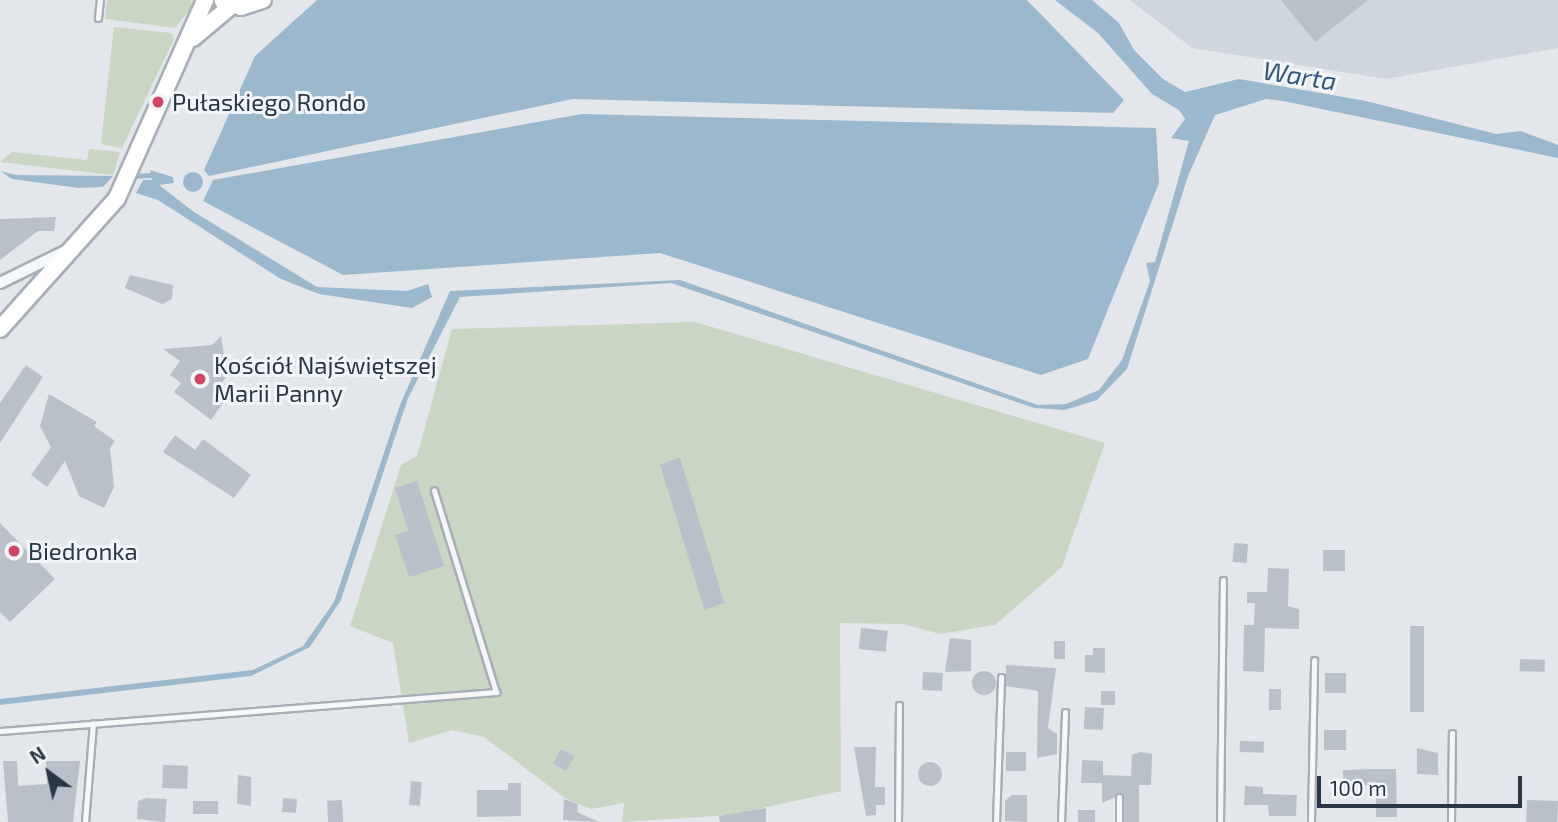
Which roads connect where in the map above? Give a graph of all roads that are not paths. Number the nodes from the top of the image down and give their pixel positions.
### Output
1 (100, 0) edge
2 (205, 0) edge
3 (263, 0) edge
4 (227, 3) edge
5 (98, 18) dead end
6 (181, 53) junction
7 (74, 247) junction
8 (0, 283) edge
9 (0, 329) edge
10 (434, 491) dead end
11 (1223, 580) dead end
12 (1314, 660) dead end
13 (1001, 677) dead end
14 (899, 705) dead end
15 (1065, 712) dead end
16 (93, 723) junction
17 (0, 731) edge
18 (1452, 733) dead end
19 (1119, 797) dead end
20 (85, 822) edge
21 (898, 822) edge
22 (996, 822) edge
23 (1062, 822) edge
24 (1119, 822) edge
25 (1220, 822) edge
26 (1311, 822) edge
27 (1451, 822) edge

1 - 5 lane
2 - 6 main road
3 - 4 main road
4 - 6 main road
6 - 7 main road
7 - 8 street
7 - 9 main road
10 - 16 lane
11 - 25 lane
12 - 26 lane
13 - 22 lane
14 - 21 lane
15 - 23 lane
16 - 17 lane
16 - 20 lane
18 - 27 lane
19 - 24 lane

